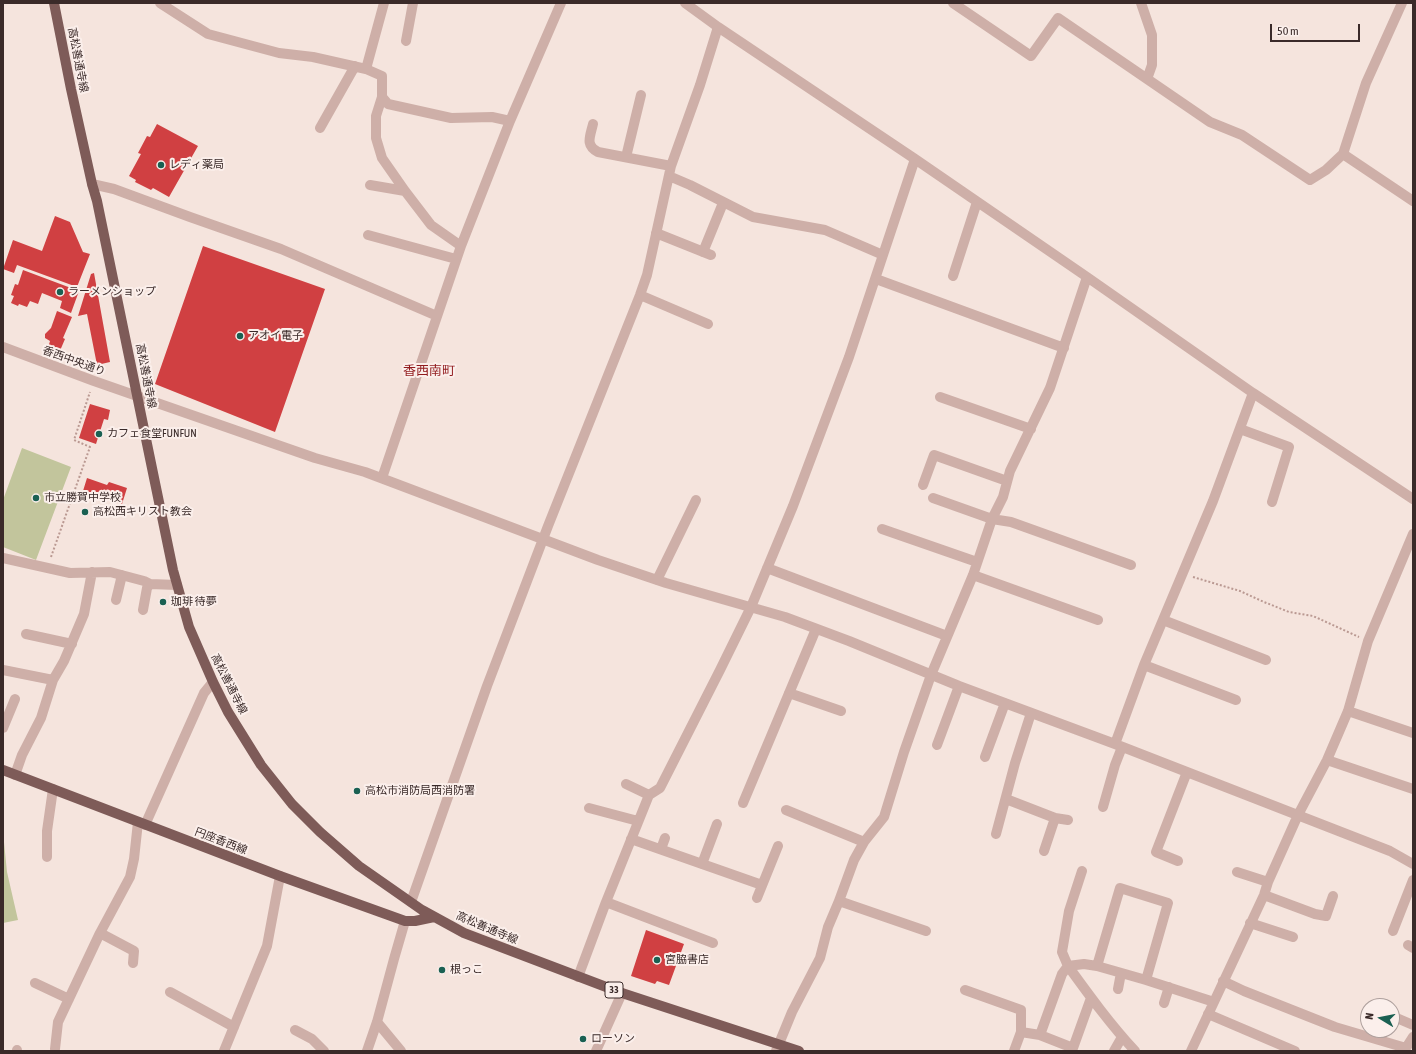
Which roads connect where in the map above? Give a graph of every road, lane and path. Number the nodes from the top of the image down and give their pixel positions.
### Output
1 (54, 3) edge
2 (160, 3) edge
3 (384, 3) edge
4 (413, 3) edge
5 (560, 3) edge
6 (684, 3) edge
7 (953, 3) edge
8 (1141, 3) edge
9 (1402, 3) edge
10 (964, 6) edge
11 (718, 27) junction
12 (406, 41) dead end
13 (355, 66) junction
14 (366, 68) junction
15 (1147, 79) junction
16 (641, 95) dead end
17 (382, 97) junction
18 (510, 121) junction
19 (593, 124) dead end
20 (320, 128) dead end
21 (1343, 154) junction
22 (626, 157) junction
23 (915, 159) junction
24 (670, 171) junction
25 (92, 184) junction
26 (370, 185) dead end
27 (405, 191) junction
28 (1413, 201) edge
29 (977, 202) junction
30 (723, 203) junction
31 (656, 233) junction
32 (368, 235) dead end
33 (461, 246) junction
34 (883, 255) junction
35 (456, 259) junction
36 (953, 276) dead end
37 (1087, 277) junction
38 (876, 279) junction
39 (640, 295) junction
40 (437, 316) junction
41 (708, 324) dead end
42 (3, 347) edge
43 (1064, 348) junction
44 (94, 381) junction
45 (1253, 393) junction
46 (137, 396) junction
47 (940, 397) dead end
48 (1031, 429) junction
49 (1240, 429) junction
50 (382, 478) junction
51 (1007, 481) junction
52 (923, 485) dead end
53 (933, 498) dead end
54 (1413, 499) edge
55 (696, 500) dead end
56 (1272, 502) dead end
57 (992, 519) junction
58 (882, 529) dead end
59 (1413, 534) edge
60 (543, 540) junction
61 (4, 561) edge
62 (977, 562) junction
63 (1131, 565) dead end
64 (47, 568) junction
65 (767, 568) junction
66 (92, 572) junction
67 (1183, 574) junction
68 (122, 575) junction
69 (973, 575) junction
70 (657, 580) junction
71 (150, 584) junction
72 (177, 585) junction
73 (116, 600) dead end
74 (751, 607) junction
75 (143, 610) dead end
76 (1098, 620) dead end
77 (1163, 620) junction
78 (816, 629) junction
79 (26, 634) dead end
80 (947, 636) junction
81 (1368, 641) junction
82 (72, 644) junction
83 (1266, 660) dead end
84 (1144, 665) junction
85 (3, 670) edge
86 (931, 675) junction
87 (53, 680) junction
88 (213, 682) junction
89 (959, 686) junction
90 (789, 693) junction
91 (15, 699) dead end
92 (1236, 700) dead end
93 (1005, 703) junction
94 (841, 711) dead end
95 (1348, 711) junction
96 (1031, 713) junction
97 (3, 728) edge
98 (1413, 733) edge
99 (937, 745) dead end
100 (1118, 745) junction
101 (985, 758) dead end
102 (1327, 760) junction
103 (3, 770) edge
104 (1187, 772) junction
105 (15, 775) junction
106 (626, 784) dead end
107 (53, 789) junction
108 (1413, 789) edge
109 (649, 795) junction
110 (1006, 799) junction
111 (743, 804) dead end
112 (1103, 807) dead end
113 (589, 808) dead end
114 (786, 810) dead end
115 (1298, 815) junction
116 (1055, 818) junction
117 (1068, 820) dead end
118 (638, 821) junction
119 (142, 823) junction
120 (717, 824) dead end
121 (996, 834) dead end
122 (665, 838) dead end
123 (631, 839) junction
124 (864, 842) junction
125 (778, 846) dead end
126 (661, 850) junction
127 (1044, 851) dead end
128 (47, 857) dead end
129 (1178, 861) dead end
130 (702, 864) junction
131 (1413, 864) edge
132 (1082, 871) dead end
133 (1237, 872) dead end
134 (280, 876) junction
135 (1413, 880) edge
136 (1268, 882) junction
137 (762, 885) junction
138 (1264, 895) junction
139 (1333, 896) dead end
140 (757, 898) dead end
141 (839, 901) junction
142 (411, 902) junction
143 (606, 902) junction
144 (434, 917) junction
145 (405, 921) junction
146 (1250, 923) junction
147 (926, 931) dead end
148 (1393, 931) dead end
149 (100, 933) junction
150 (1293, 937) dead end
151 (714, 943) dead end
152 (133, 963) dead end
153 (1068, 966) junction
154 (1096, 966) junction
155 (1121, 973) junction
156 (578, 977) junction
157 (1146, 980) junction
158 (1223, 981) junction
159 (35, 983) dead end
160 (1169, 987) junction
161 (1118, 989) dead end
162 (965, 990) dead end
163 (170, 992) dead end
164 (622, 993) junction
165 (1092, 998) junction
166 (69, 999) junction
167 (1214, 1002) junction
168 (1164, 1003) dead end
169 (1208, 1014) junction
170 (1400, 1019) edge
171 (377, 1022) junction
172 (1413, 1025) edge
173 (234, 1027) junction
174 (295, 1030) dead end
175 (1021, 1032) junction
176 (1040, 1036) junction
177 (1413, 1036) edge
178 (1122, 1037) junction
179 (777, 1047) edge
180 (55, 1049) dead end
181 (1405, 1049) edge
182 (224, 1051) edge
183 (324, 1051) edge
184 (367, 1051) edge
185 (401, 1051) edge
186 (596, 1051) edge
187 (799, 1051) edge
188 (1014, 1051) edge
189 (1114, 1051) edge
190 (1135, 1051) edge
191 (1191, 1051) edge
192 (1295, 1051) edge

1 - 25 main road, 高松善通寺線 / 33
2 - 13 street
3 - 14 street
4 - 12 street
5 - 18 street
6 - 11 street
7 - 10 street
8 - 15 street
9 - 21 street
10 - 15 street
11 - 23 street
11 - 24 street
13 - 14 street
13 - 20 street
14 - 17 street
15 - 21 street
16 - 22 street
17 - 18 street
17 - 27 street
18 - 33 street
19 - 22 street
21 - 28 street
22 - 24 street
23 - 29 street
23 - 34 street
24 - 30 street
24 - 31 street
25 - 40 street
25 - 46 main road, 高松善通寺線 / 33
26 - 27 street
27 - 33 street
29 - 36 street
29 - 37 street
30 - 31 street
30 - 34 street
31 - 39 street
32 - 35 street
33 - 35 street
34 - 38 street
35 - 40 street
37 - 43 street
37 - 45 street
38 - 43 street
38 - 65 street
39 - 41 street
39 - 60 street
40 - 50 street
42 - 44 street, 香西中央通り
43 - 48 street
44 - 46 street, 香西中央通り
44 - 64 path
45 - 49 street
45 - 54 street
46 - 50 street, 香西中央通り
46 - 72 main road, 高松善通寺線 / 33
47 - 48 street
48 - 51 street
49 - 56 street
49 - 67 street
50 - 60 street, 香西中央通り
51 - 52 street
51 - 57 street
53 - 57 street
55 - 70 street
57 - 62 street
57 - 63 street
58 - 62 street
59 - 81 street
60 - 70 street, 香西中央通り
60 - 142 street
61 - 64 street
62 - 69 street
64 - 66 street
65 - 74 street
65 - 80 street
66 - 68 street
66 - 82 street
67 - 77 street
67 - 81 path
68 - 71 street
68 - 73 street
69 - 76 street
69 - 80 street
70 - 74 street, 香西中央通り
71 - 72 street
71 - 75 street
72 - 88 main road, 高松善通寺線 / 33
74 - 78 street, 香西中央通り
74 - 109 street
77 - 83 street
77 - 84 street
78 - 86 street, 香西中央通り
78 - 90 street
79 - 82 street
80 - 86 street
81 - 95 street
82 - 87 street
84 - 92 street
84 - 100 street
85 - 87 street
86 - 89 street, 香西中央通り
86 - 124 street
87 - 105 street
88 - 119 street
88 - 142 main road, 高松善通寺線 / 33
89 - 93 street, 香西中央通り
89 - 99 street
90 - 94 street
90 - 111 street
91 - 97 street
93 - 96 street, 香西中央通り
93 - 101 street
95 - 98 street
95 - 102 street
96 - 100 street, 香西中央通り
96 - 110 street
100 - 104 street, 香西中央通り
100 - 112 street
102 - 108 street
102 - 115 street
103 - 105 main road, 円座香西線
104 - 115 street, 香西中央通り
104 - 129 street
105 - 107 main road, 円座香西線
106 - 109 street
107 - 119 main road, 円座香西線
107 - 128 street
109 - 118 street
110 - 116 street
110 - 121 street
113 - 118 street
114 - 124 street
115 - 131 street, 香西中央通り
115 - 136 street
116 - 117 street
116 - 127 street
118 - 123 street
119 - 134 main road, 円座香西線
119 - 149 street
120 - 130 street
122 - 126 street
123 - 126 street
123 - 143 street
124 - 141 street
125 - 137 street
126 - 130 street
130 - 137 street
132 - 153 street
133 - 136 street
134 - 145 main road, 円座香西線
134 - 173 street
135 - 148 street
136 - 138 street
137 - 140 street
138 - 139 street
138 - 146 street
141 - 147 street
141 - 179 street
142 - 144 main road, 高松善通寺線 / 33
143 - 151 street
143 - 156 street
144 - 145 main road, 円座香西線
144 - 156 main road, 高松善通寺線 / 33
145 - 171 street
146 - 150 street
146 - 158 street
149 - 152 street
149 - 166 street
153 - 154 street
153 - 165 street
153 - 176 street
154 - 155 street
154 - 157 street
155 - 157 street
155 - 161 street
156 - 164 main road, 高松善通寺線 / 33
157 - 160 street
158 - 167 street
158 - 181 street
159 - 166 street
160 - 167 street
160 - 168 street
162 - 175 street
163 - 173 street
164 - 179 main road, 高松善通寺線 / 33
164 - 186 street
165 - 176 street
165 - 178 street
166 - 180 street
167 - 169 street
169 - 191 street
169 - 192 street
170 - 172 street
171 - 184 street
171 - 185 street
173 - 182 street
174 - 183 street
175 - 176 street
175 - 188 street
177 - 181 street
178 - 189 street
178 - 190 street
179 - 187 main road, 高松善通寺線 / 33

